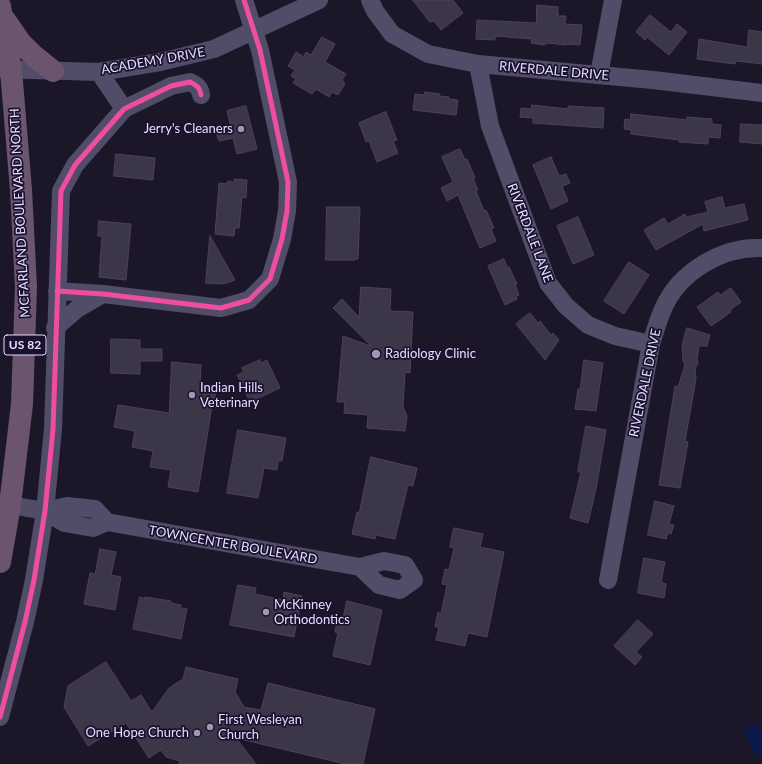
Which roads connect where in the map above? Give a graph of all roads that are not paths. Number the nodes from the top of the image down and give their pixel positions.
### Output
1 (244, 0) edge
2 (319, 0) edge
3 (370, 0) edge
4 (613, 0) edge
5 (1, 10) edge
6 (254, 31) junction
7 (478, 64) junction
8 (6, 70) edge
9 (53, 71) junction
10 (99, 72) junction
11 (599, 75) junction
12 (762, 92) edge
13 (201, 96) dead end
14 (124, 109) junction
15 (762, 248) edge
16 (57, 291) junction
17 (104, 294) junction
18 (56, 328) junction
19 (651, 344) junction
20 (5, 502) edge
21 (45, 511) junction
22 (0, 562) edge
23 (360, 567) dead end
24 (608, 580) dead end
25 (0, 717) edge

1 - 6 street
2 - 6 street, ACADEMY DRIVE
3 - 7 street, RIVERDALE DRIVE
4 - 11 street
5 - 8 highway, MCFARLAND BOULEVARD NORTH / US 82
5 - 9 highway
6 - 10 street, ACADEMY DRIVE
6 - 17 street
7 - 11 street, RIVERDALE DRIVE
7 - 19 street, RIVERDALE LANE
8 - 9 street, ACADEMY DRIVE
8 - 20 highway, MCFARLAND BOULEVARD NORTH / US 82
9 - 10 street, ACADEMY DRIVE
10 - 14 street
11 - 12 street, RIVERDALE DRIVE
13 - 14 street
14 - 16 street
15 - 19 street, RIVERDALE DRIVE
16 - 17 street
16 - 18 street
17 - 18 street
18 - 21 street
19 - 24 street, RIVERDALE DRIVE
20 - 21 street, TOWNCENTER BOULEVARD
20 - 22 highway, MCFARLAND BOULEVARD NORTH / US 82
21 - 23 street, TOWNCENTER BOULEVARD
21 - 25 street

